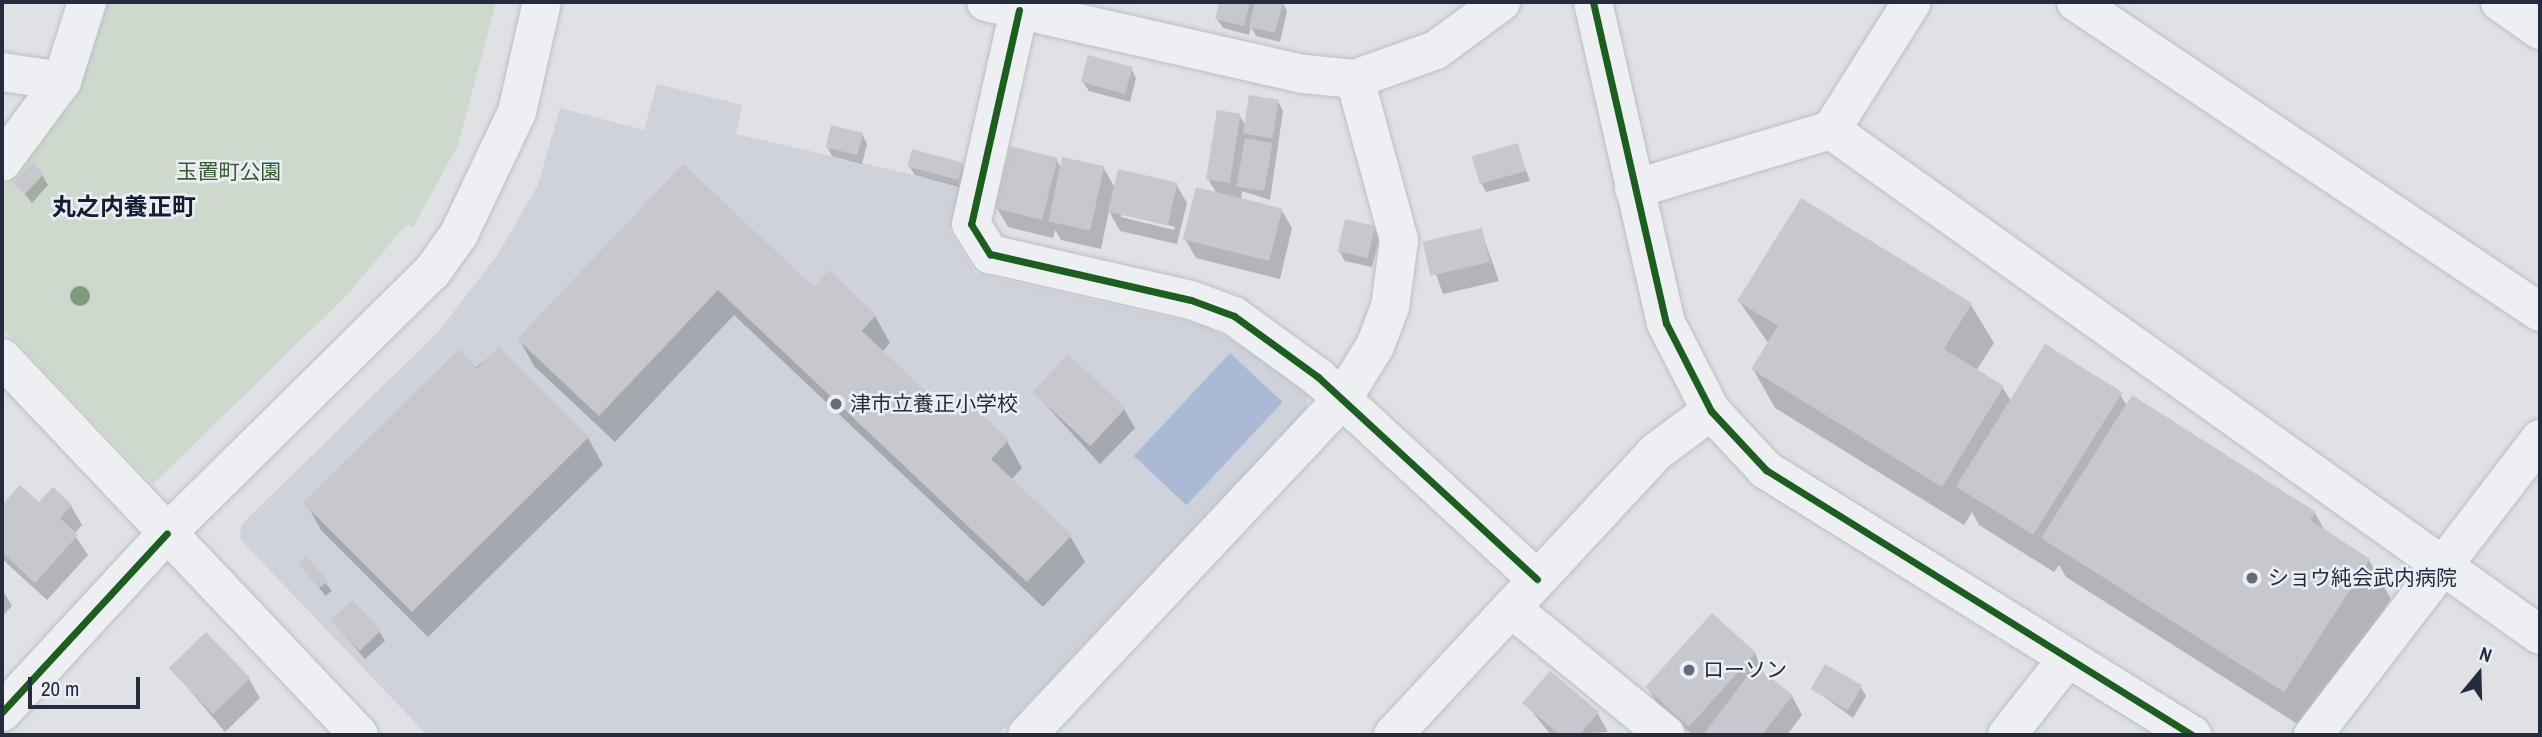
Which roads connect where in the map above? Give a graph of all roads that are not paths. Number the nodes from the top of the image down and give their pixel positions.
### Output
1 (87, 2) edge
2 (542, 2) edge
3 (1501, 2) edge
4 (1593, 2) edge
5 (1912, 2) edge
6 (2076, 2) edge
7 (2500, 2) edge
8 (1003, 6) edge
9 (2540, 30) edge
10 (2, 72) edge
11 (1355, 79) junction
12 (62, 81) junction
13 (1831, 130) junction
14 (2, 162) edge
15 (1634, 189) junction
16 (2540, 312) edge
17 (2, 358) edge
18 (1341, 401) junction
19 (1711, 411) junction
20 (2540, 439) edge
21 (167, 533) junction
22 (2445, 563) junction
23 (1537, 579) junction
24 (1511, 608) junction
25 (2540, 635) edge
26 (2067, 659) junction
27 (2, 712) edge
28 (359, 735) edge
29 (1027, 735) edge
30 (1393, 735) edge
31 (1666, 735) edge
32 (2007, 735) edge
33 (2192, 735) edge
34 (2313, 735) edge

1 - 12 street
2 - 21 street
3 - 11 street
4 - 15 street
5 - 13 street
6 - 16 street
7 - 9 street
8 - 11 street
8 - 18 street
10 - 12 street
11 - 18 street
12 - 14 street
13 - 15 street
13 - 22 street
15 - 19 street
17 - 21 street
18 - 23 street
18 - 29 street
19 - 23 street
19 - 26 street
20 - 22 street
21 - 27 street
21 - 28 street
22 - 25 street
22 - 34 street
23 - 24 street
24 - 30 street
24 - 31 street
26 - 32 street
26 - 33 street

